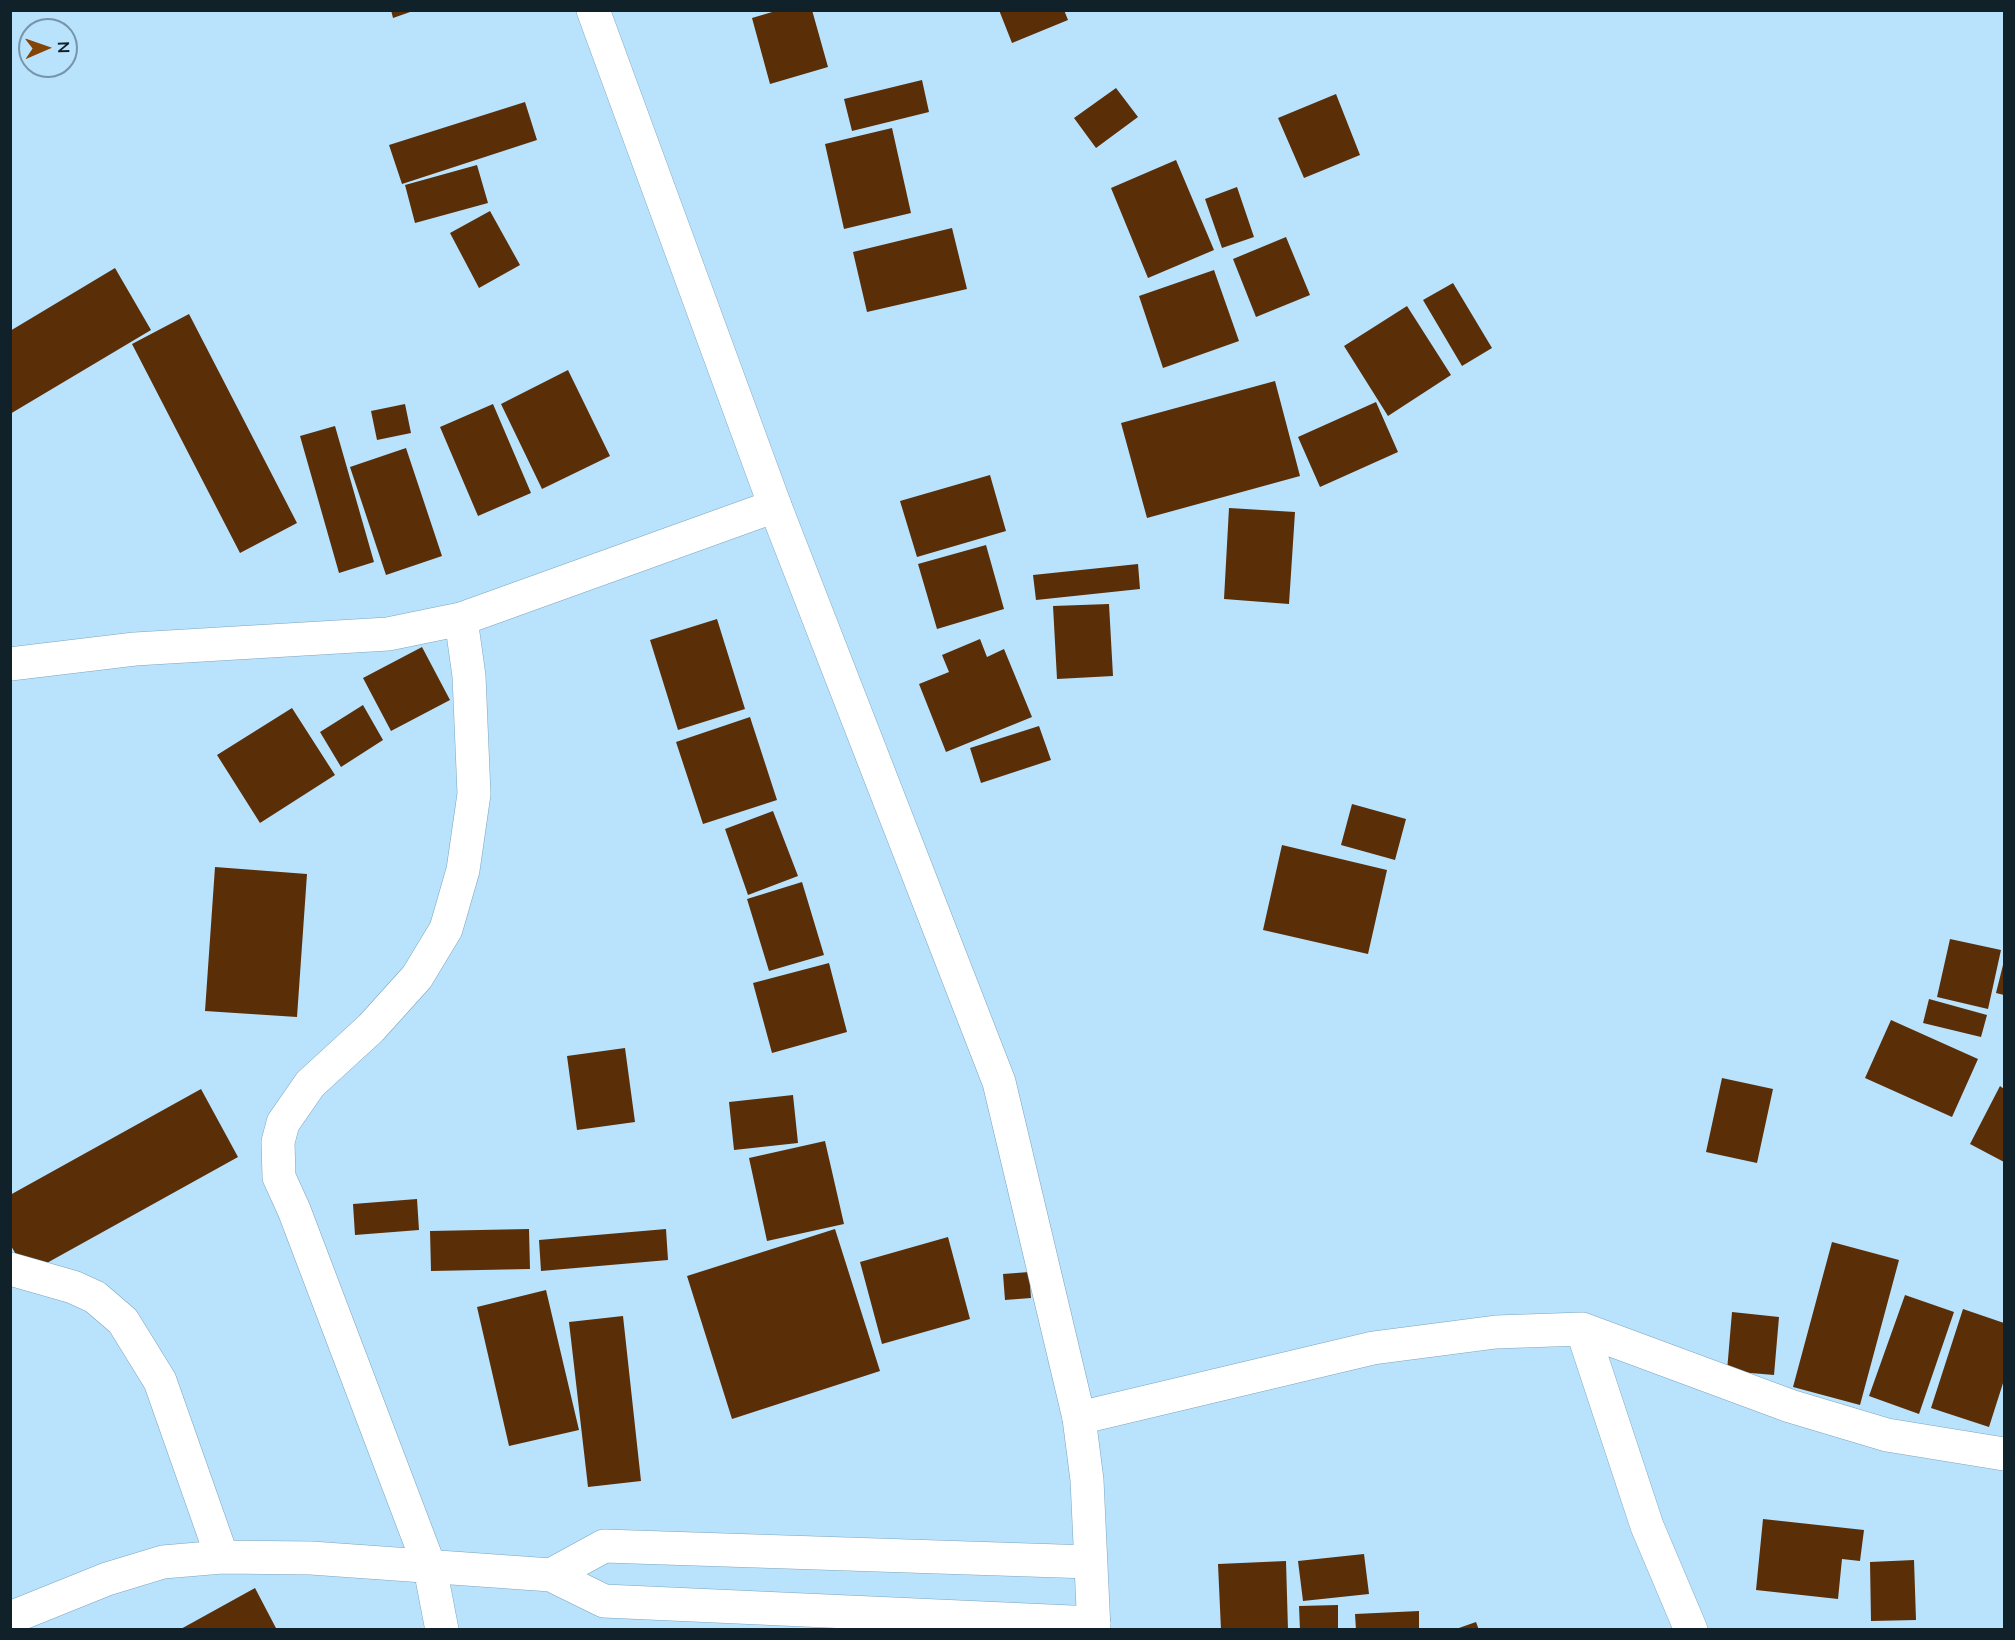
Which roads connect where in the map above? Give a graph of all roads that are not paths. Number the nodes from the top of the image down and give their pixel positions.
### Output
1 (596, 11) edge
2 (776, 506) junction
3 (461, 619) junction
4 (10, 664) edge
5 (10, 1269) edge
6 (1582, 1329) junction
7 (1079, 1418) junction
8 (2004, 1454) edge
9 (222, 1557) junction
10 (1090, 1562) junction
11 (430, 1568) junction
12 (551, 1575) junction
13 (10, 1618) edge
14 (1094, 1626) edge
15 (442, 1629) edge
16 (1691, 1629) edge

1 - 2 street
2 - 3 street
2 - 7 street
3 - 4 street
3 - 11 street
5 - 9 street
6 - 7 street
6 - 8 street
6 - 16 street
7 - 10 street
9 - 11 street
9 - 13 street
10 - 12 street
10 - 14 street
11 - 12 street
11 - 15 street
12 - 14 street

